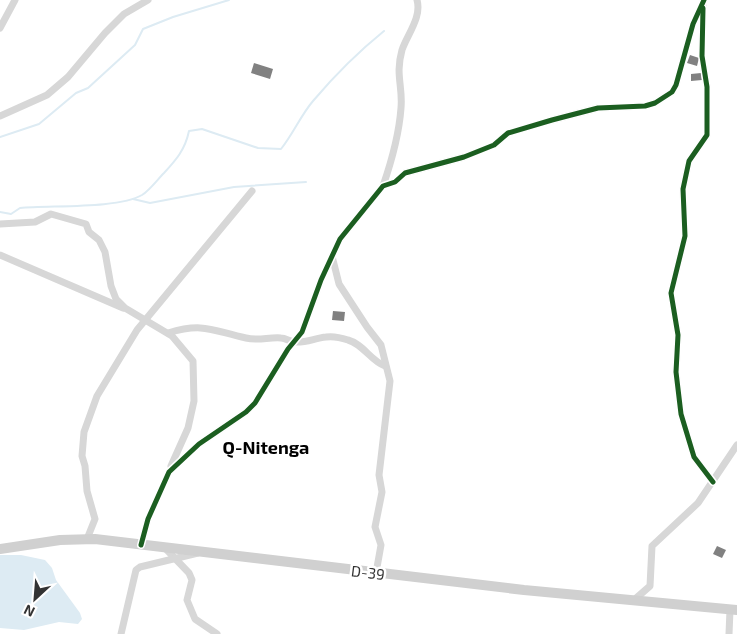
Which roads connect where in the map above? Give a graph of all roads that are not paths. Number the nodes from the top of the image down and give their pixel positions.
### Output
1 (15, 0) edge
2 (148, 0) edge
3 (417, 0) edge
4 (704, 2) edge
5 (0, 28) edge
6 (0, 116) edge
7 (383, 186) junction
8 (252, 192) dead end
9 (0, 224) edge
10 (0, 255) edge
11 (332, 256) junction
12 (125, 308) junction
13 (146, 320) junction
14 (168, 333) junction
15 (294, 342) junction
16 (385, 366) junction
17 (737, 445) edge
18 (169, 472) junction
19 (713, 482) junction
20 (87, 539) junction
21 (141, 545) junction
22 (165, 548) junction
23 (0, 549) edge
24 (201, 552) junction
25 (176, 560) junction
26 (376, 573) junction
27 (634, 600) junction
28 (734, 610) edge
29 (121, 634) edge
30 (217, 634) edge
31 (729, 634) edge

1 - 5 street
2 - 6 street
3 - 7 street
4 - 7 street
4 - 19 street
7 - 11 street
8 - 13 street
9 - 12 street
10 - 12 street
11 - 15 street
11 - 16 street
12 - 13 street
13 - 14 street
13 - 20 street
14 - 15 street
14 - 18 street
15 - 16 street
15 - 18 street
16 - 26 street
17 - 19 street
18 - 21 street
19 - 27 street
20 - 21 main road, D-39
20 - 23 main road, D-39
21 - 22 main road, D-39
22 - 24 main road, D-39
22 - 25 street
24 - 25 street
24 - 26 main road, D-39
25 - 29 street
25 - 30 street
26 - 27 main road, D-39
27 - 28 main road, D-39
28 - 31 street

